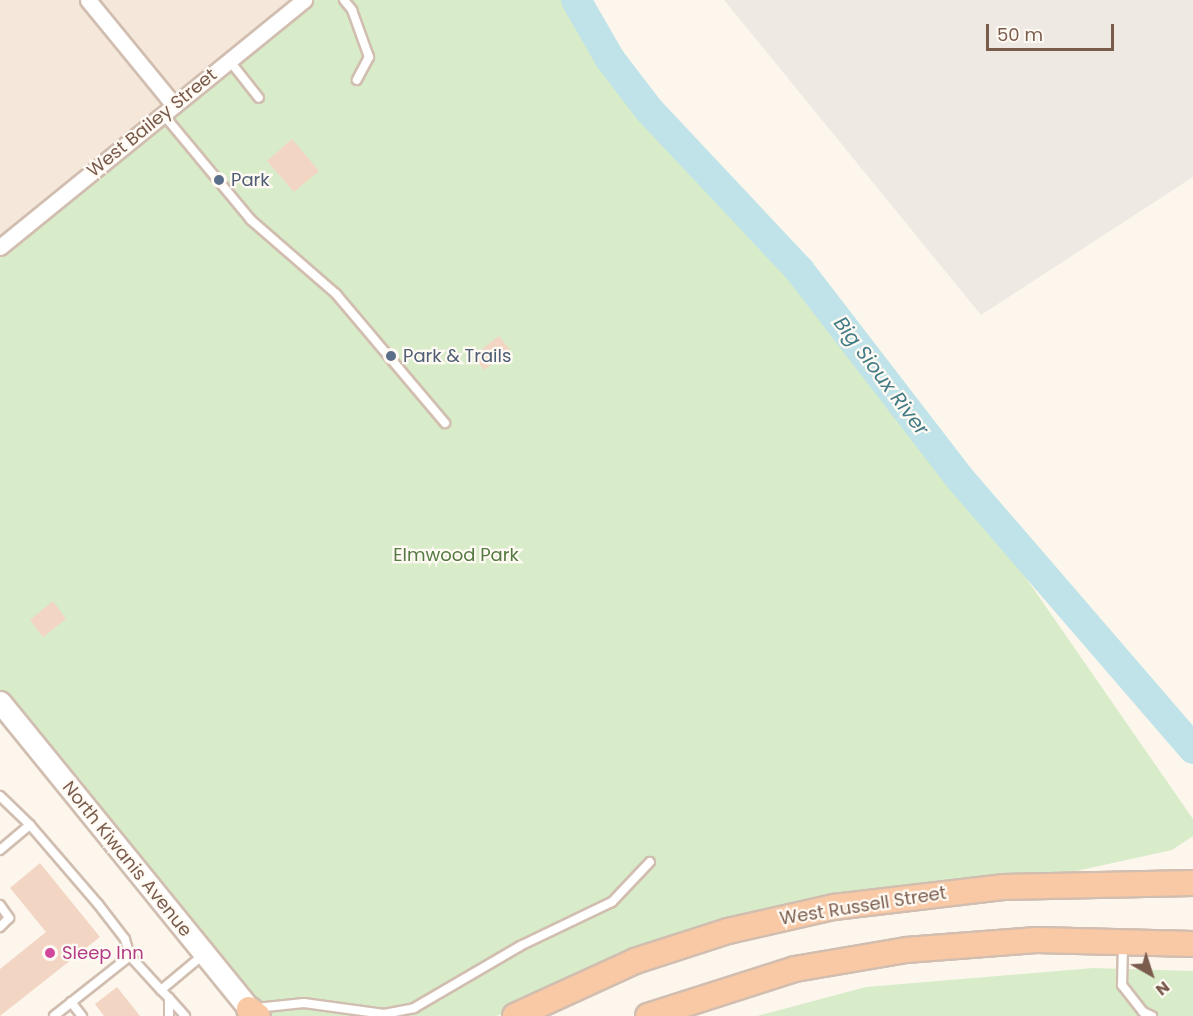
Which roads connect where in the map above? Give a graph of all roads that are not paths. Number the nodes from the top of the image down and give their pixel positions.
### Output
1 (87, 0) edge
2 (304, 0) edge
3 (344, 0) edge
4 (229, 60) junction
5 (357, 80) dead end
6 (259, 98) dead end
7 (168, 109) junction
8 (0, 247) edge
9 (445, 423) dead end
10 (2, 711) edge
11 (0, 796) edge
12 (30, 825) junction
13 (0, 850) edge
14 (650, 862) dead end
15 (1186, 882) edge
16 (0, 904) edge
17 (0, 927) edge
18 (1123, 941) junction
19 (1193, 944) edge
20 (204, 954) junction
21 (130, 956) junction
22 (161, 990) junction
23 (169, 998) junction
24 (71, 1002) junction
25 (254, 1014) edge
26 (54, 1016) edge
27 (82, 1016) edge
28 (169, 1016) edge
29 (185, 1016) edge
30 (515, 1016) edge
31 (648, 1016) edge
32 (1152, 1016) edge

1 - 7 street
2 - 4 street, West Bailey Street
3 - 5 lane
4 - 6 lane
4 - 7 street, West Bailey Street
7 - 8 street, West Bailey Street
7 - 9 lane
10 - 20 main road, North Kiwanis Avenue
11 - 12 lane
12 - 13 lane
12 - 21 lane
14 - 25 lane
15 - 30 highway, West Russell Street
16 - 17 lane
18 - 19 highway
18 - 31 highway
18 - 32 lane
20 - 22 lane
20 - 25 main road, North Kiwanis Avenue
21 - 22 lane
21 - 24 lane
22 - 23 lane
23 - 28 lane
23 - 29 lane
24 - 26 lane
24 - 27 lane

